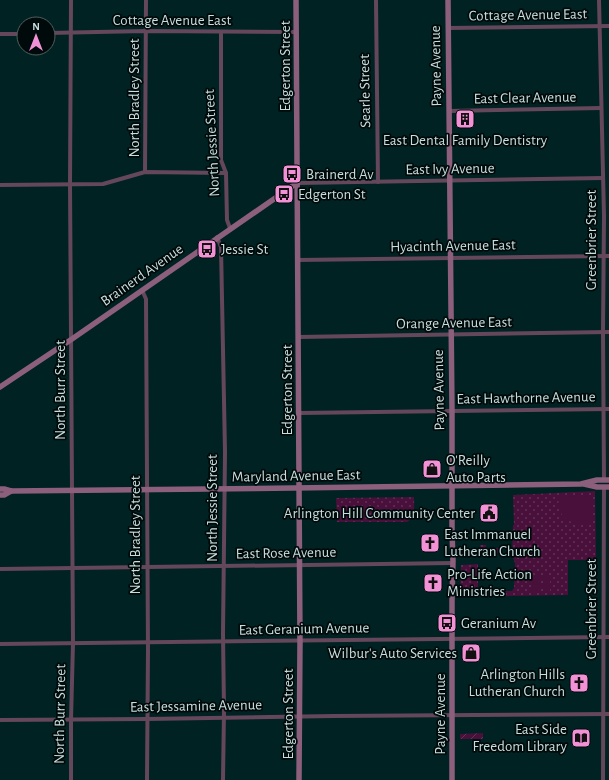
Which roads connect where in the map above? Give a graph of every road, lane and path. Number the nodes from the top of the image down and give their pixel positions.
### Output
1 (71, 0) edge
2 (146, 0) edge
3 (296, 0) edge
4 (376, 0) edge
5 (448, 0) edge
6 (599, 0) edge
7 (600, 26) junction
8 (609, 26) edge
9 (448, 28) junction
10 (146, 31) junction
11 (220, 32) junction
12 (296, 32) junction
13 (56, 33) edge
14 (71, 33) junction
15 (0, 34) edge
16 (16, 34) edge
17 (602, 108) junction
18 (449, 111) junction
19 (145, 172) junction
20 (226, 173) junction
21 (603, 178) junction
22 (449, 181) junction
23 (297, 182) junction
24 (378, 182) junction
25 (70, 184) junction
26 (0, 185) edge
27 (230, 228) junction
28 (217, 237) junction
29 (606, 256) edge
30 (450, 258) junction
31 (298, 260) junction
32 (142, 290) junction
33 (603, 332) junction
34 (609, 332) edge
35 (451, 335) junction
36 (298, 336) junction
37 (72, 339) junction
38 (1, 385) edge
39 (603, 409) junction
40 (609, 409) edge
41 (452, 411) junction
42 (299, 413) junction
43 (606, 480) edge
44 (581, 484) junction
45 (452, 486) junction
46 (606, 487) edge
47 (0, 488) edge
48 (299, 488) junction
49 (147, 489) junction
50 (225, 489) junction
51 (71, 490) junction
52 (11, 491) junction
53 (0, 495) edge
54 (603, 561) junction
55 (609, 561) edge
56 (453, 563) junction
57 (299, 565) junction
58 (224, 566) junction
59 (148, 567) junction
60 (0, 568) edge
61 (72, 568) junction
62 (603, 638) junction
63 (609, 638) edge
64 (452, 639) junction
65 (148, 642) junction
66 (223, 642) junction
67 (300, 642) junction
68 (73, 643) junction
69 (0, 644) edge
70 (603, 714) junction
71 (609, 714) edge
72 (452, 715) junction
73 (300, 717) junction
74 (224, 718) junction
75 (147, 719) junction
76 (0, 720) edge
77 (71, 720) junction
78 (71, 780) edge
79 (147, 780) edge
80 (223, 780) edge
81 (299, 780) edge
82 (452, 780) edge
83 (603, 780) edge

1 - 14 street, North Burr Street
2 - 10 street, North Bradley Street
3 - 12 street, Edgerton Street
4 - 24 street, Searle Street
5 - 9 street, Payne Avenue
6 - 7 street, Greenbrier Street
7 - 8 street, Cottage Avenue East
7 - 9 street, Cottage Avenue East
7 - 17 street, Greenbrier Street
9 - 18 street, Payne Avenue
10 - 11 street, Cottage Avenue East
10 - 14 street, Cottage Avenue East
10 - 19 street, North Bradley Street
11 - 12 street, Cottage Avenue East
11 - 20 street, North Jessie Street
12 - 23 street, Edgerton Street
13 - 14 street, Cottage Avenue East
14 - 25 street, North Burr Street
15 - 16 street
17 - 18 street, East Clear Avenue
17 - 21 street, Greenbrier Street
18 - 22 street, Payne Avenue
19 - 20 street
19 - 25 street
20 - 27 street, North Jessie Street
21 - 22 street, East Ivy Avenue
21 - 29 street, Greenbrier Street
22 - 24 street, East Ivy Avenue
22 - 30 street, Payne Avenue
23 - 24 street, East Ivy Avenue
23 - 27 street, Brainerd Avenue
23 - 31 street, Edgerton Street
25 - 26 street
25 - 37 street, North Burr Street
27 - 28 street, Brainerd Avenue
28 - 32 street, Brainerd Avenue
28 - 50 street, North Jessie Street
29 - 30 street, Hyacinth Avenue East
29 - 33 street, Greenbrier Street
30 - 31 street, Hyacinth Avenue East
30 - 35 street, Payne Avenue
31 - 36 street, Edgerton Street
32 - 37 street, Brainerd Avenue
32 - 49 street, North Bradley Street
33 - 34 street, Orange Avenue East
33 - 35 street, Orange Avenue East
33 - 39 street, Greenbrier Street
35 - 36 street, Orange Avenue East
35 - 41 street, Payne Avenue
36 - 42 street, Edgerton Street
37 - 38 street, Brainerd Avenue
37 - 51 street, North Burr Street
39 - 40 street, East Hawthorne Avenue
39 - 41 street, East Hawthorne Avenue
39 - 43 street, Greenbrier Street
41 - 42 street, East Hawthorne Avenue
41 - 45 street, Payne Avenue
42 - 48 street, Edgerton Street
43 - 44 street, Maryland Avenue East
44 - 45 street, Maryland Avenue East
44 - 46 street, Maryland Avenue East
45 - 48 street, Maryland Avenue East
45 - 56 street, Payne Avenue
46 - 54 street, Greenbrier Street
47 - 52 street, Maryland Avenue East
48 - 50 street, Maryland Avenue East
48 - 57 street, Edgerton Street
49 - 50 street, Maryland Avenue East
49 - 51 street, Maryland Avenue East
49 - 59 street, North Bradley Street
50 - 58 street, North Jessie Street
51 - 52 street, Maryland Avenue East
51 - 61 street, North Burr Street
52 - 53 street, Maryland Avenue East
54 - 55 street
54 - 62 street, Greenbrier Street
56 - 57 street, East Rose Avenue
56 - 64 street, Payne Avenue
57 - 58 street, East Rose Avenue
57 - 67 street, Edgerton Street
58 - 59 street, East Rose Avenue
58 - 66 street, North Jessie Street
59 - 61 street, East Rose Avenue
59 - 65 street, North Bradley Street
60 - 61 street, East Rose Avenue
61 - 68 street, North Burr Street
62 - 63 street, East Geranium Avenue
62 - 64 street, East Geranium Avenue
62 - 70 street, Greenbrier Street
64 - 67 street, East Geranium Avenue
64 - 72 street, Payne Avenue
65 - 66 street, East Geranium Avenue
65 - 68 street, East Geranium Avenue
65 - 75 street, North Bradley Street
66 - 67 street, East Geranium Avenue
66 - 74 street, North Jessie Street
67 - 73 street, Edgerton Street
68 - 69 street, East Geranium Avenue
68 - 77 street, North Burr Street
70 - 71 street, East Jessamine Avenue
70 - 72 street, East Jessamine Avenue
70 - 83 street, Greenbrier Street
72 - 73 street, East Jessamine Avenue
72 - 82 street, Payne Avenue
73 - 74 street, East Jessamine Avenue
73 - 81 street, Edgerton Street
74 - 75 street, East Jessamine Avenue
74 - 80 street, North Jessie Street
75 - 77 street, East Jessamine Avenue
75 - 79 street, North Bradley Street
76 - 77 street, East Jessamine Avenue
77 - 78 street, North Burr Street

